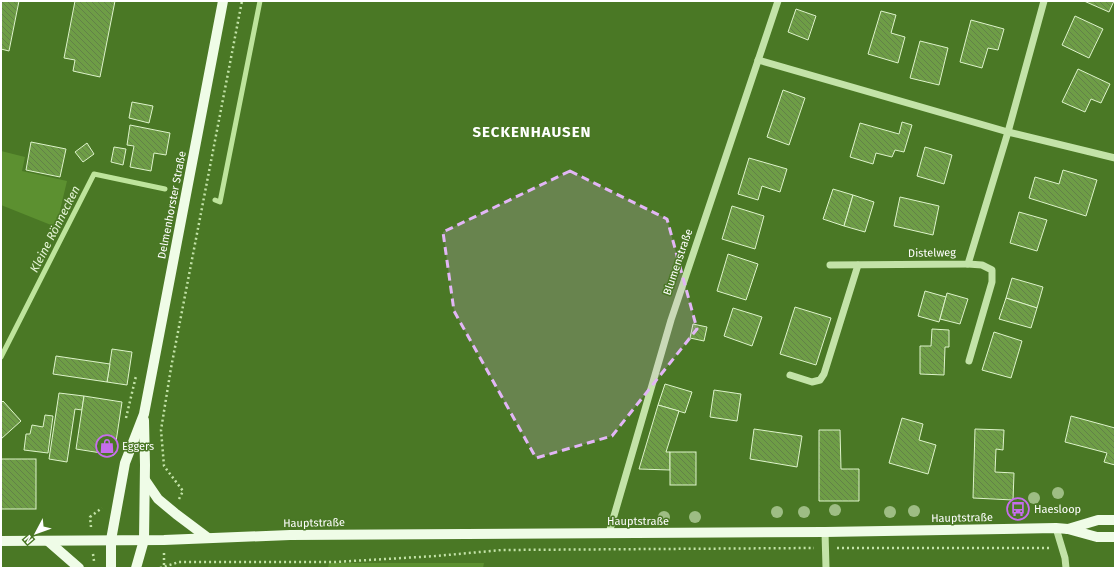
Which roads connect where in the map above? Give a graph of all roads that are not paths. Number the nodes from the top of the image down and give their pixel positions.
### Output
1 (223, 1) edge
2 (778, 1) edge
3 (1044, 1) edge
4 (758, 60) junction
5 (1008, 132) junction
6 (1115, 158) edge
7 (968, 264) junction
8 (830, 265) dead end
9 (858, 265) junction
10 (969, 361) dead end
11 (790, 375) dead end
12 (144, 414) junction
13 (145, 480) junction
14 (1115, 520) edge
15 (1056, 528) junction
16 (1068, 529) junction
17 (825, 532) junction
18 (609, 533) junction
19 (1115, 537) edge
20 (208, 538) junction
21 (111, 540) junction
22 (144, 540) junction
23 (1, 541) edge
24 (48, 541) junction
25 (79, 568) edge
26 (111, 568) edge
27 (136, 568) edge
28 (826, 568) edge
29 (1066, 568) edge

1 - 12 main road, Delmenhorster Straße
2 - 4 street, Blumenstraße
3 - 5 street, Distelweg
4 - 5 street
4 - 18 street, Blumenstraße
5 - 6 street
5 - 7 street, Distelweg
7 - 9 street, Distelweg
7 - 10 street
8 - 9 street, Distelweg
9 - 11 street
12 - 13 main road, Delmenhorster Straße
12 - 21 main road, Delmenhorster Straße
13 - 20 main road
13 - 22 main road, Delmenhorster Straße
14 - 16 main road, Hauptstraße
15 - 16 main road, Hauptstraße
15 - 17 main road, Hauptstraße
15 - 29 street
16 - 19 main road, Hauptstraße
17 - 18 main road, Hauptstraße
17 - 28 street
18 - 20 main road, Hauptstraße
20 - 22 main road, Hauptstraße
21 - 22 main road, Hauptstraße
21 - 24 main road, Hauptstraße
21 - 26 main road, Delmenhorster Straße
22 - 27 main road, Delmenhorster Straße
23 - 24 main road, Hauptstraße
24 - 25 main road

